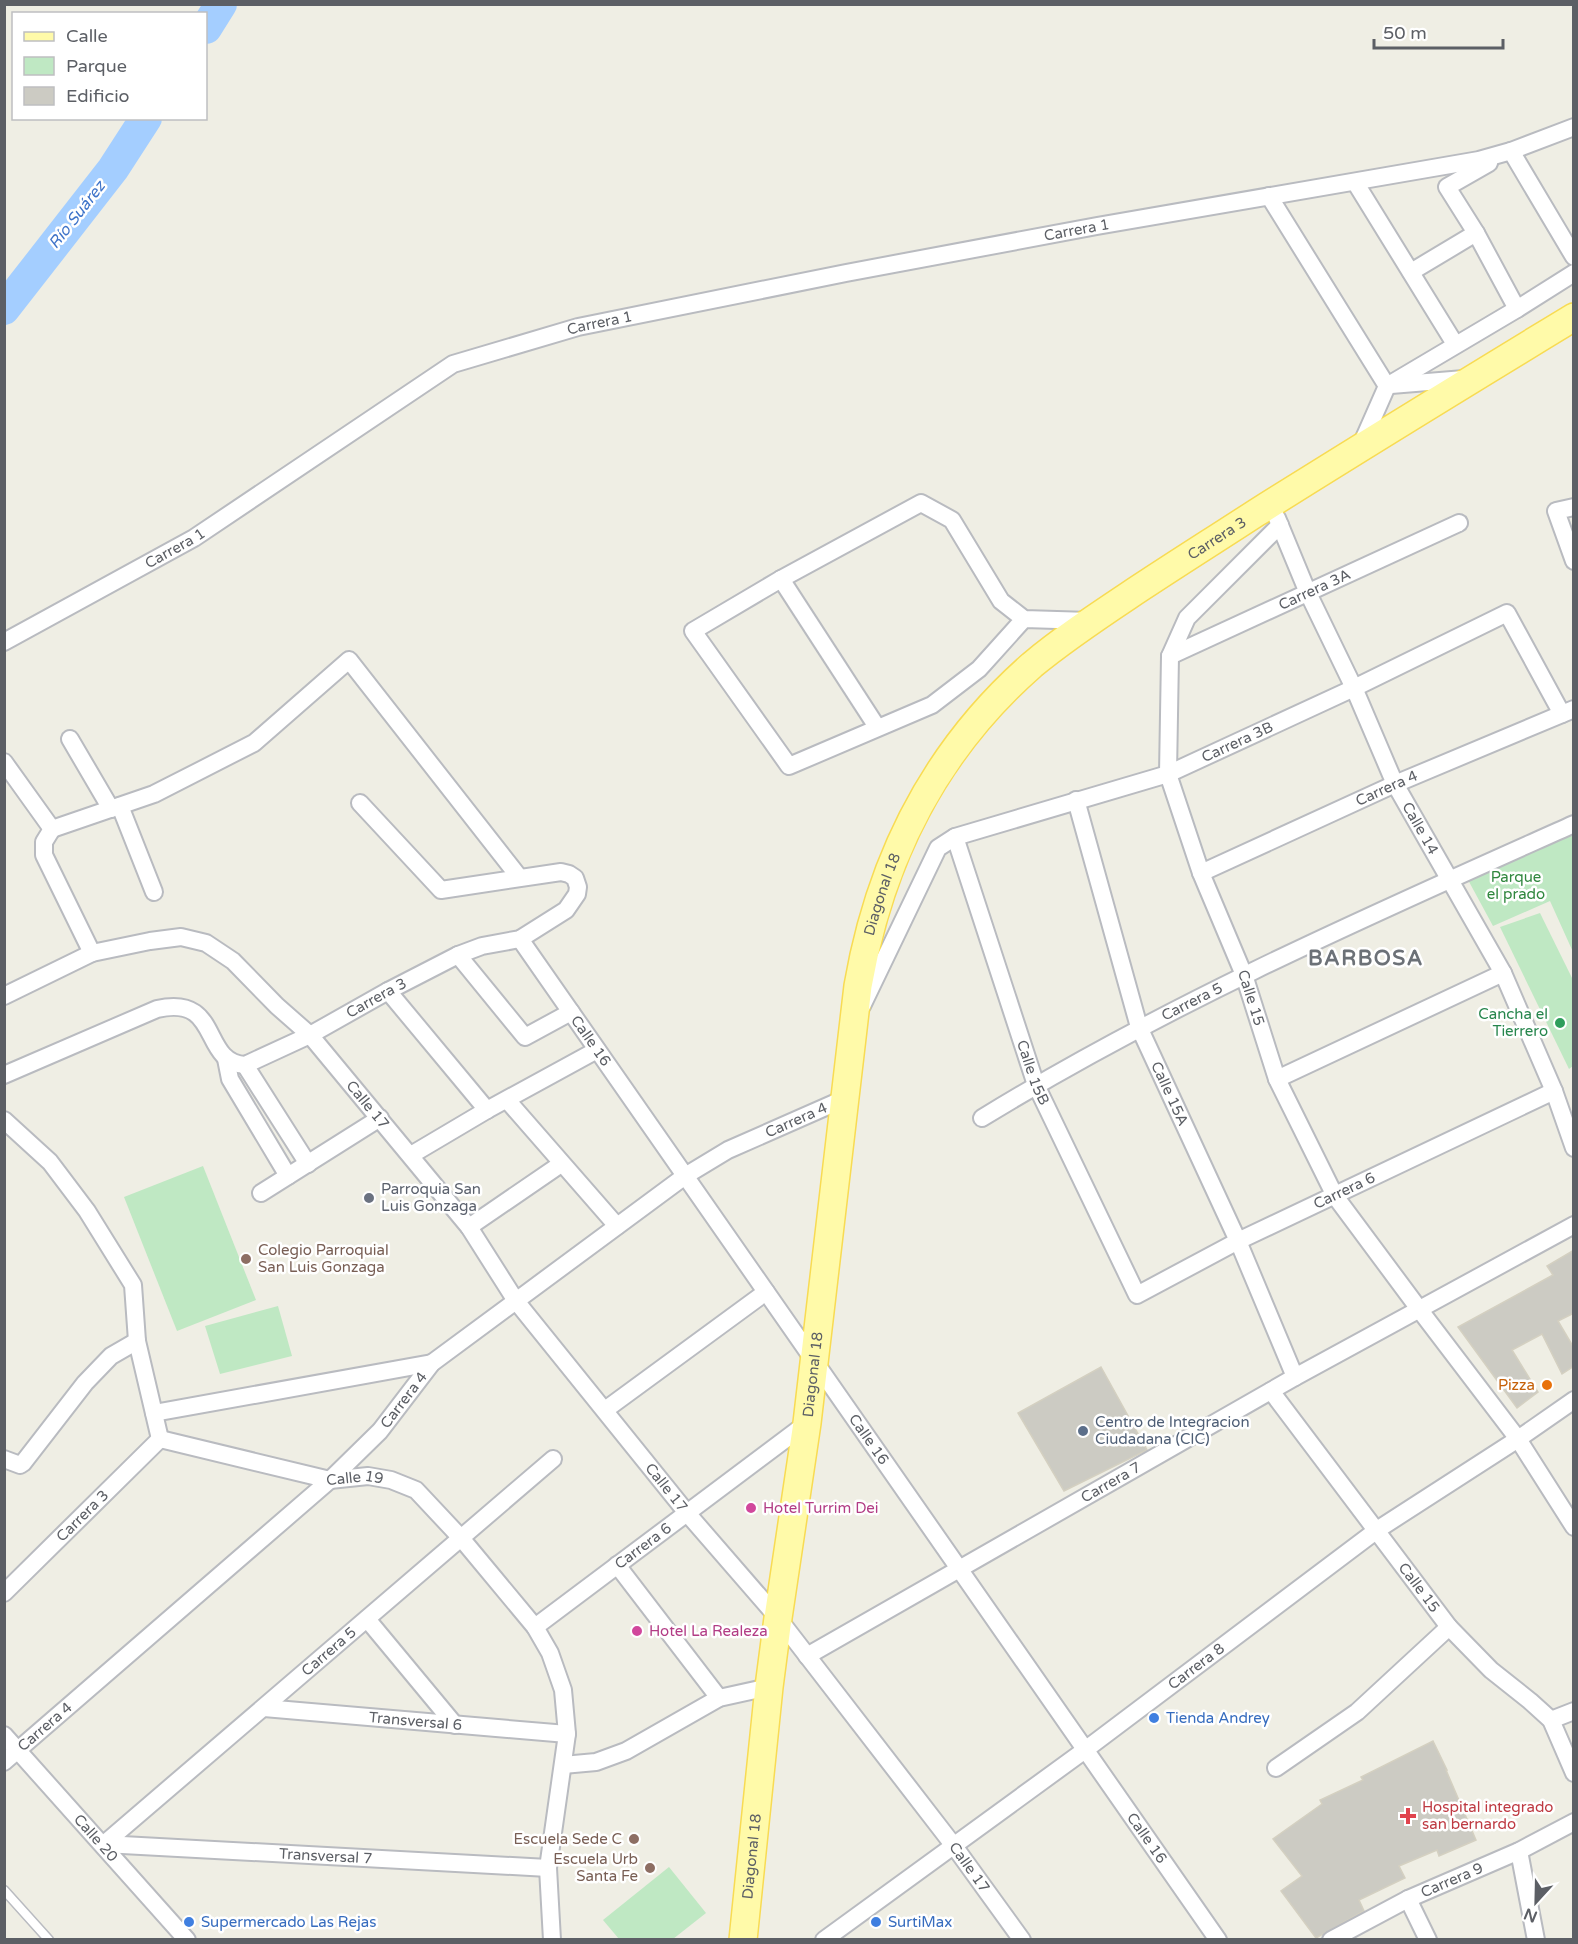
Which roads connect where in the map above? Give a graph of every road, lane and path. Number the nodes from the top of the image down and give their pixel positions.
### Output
1 (1574, 127) edge
2 (1511, 151) junction
3 (1355, 182) junction
4 (1269, 196) junction
5 (1476, 233) junction
6 (1574, 257) edge
7 (1411, 272) junction
8 (1574, 273) edge
9 (1517, 309) junction
10 (1574, 317) edge
11 (1455, 344) junction
12 (1472, 379) junction
13 (1387, 386) junction
14 (1360, 448) junction
15 (1574, 507) edge
16 (1276, 515) junction
17 (1459, 523) dead end
18 (1574, 561) edge
19 (781, 579) junction
20 (1308, 593) junction
21 (1024, 619) junction
22 (1091, 621) junction
23 (4, 642) edge
24 (1170, 656) junction
25 (1354, 688) junction
26 (1568, 711) edge
27 (878, 727) junction
28 (70, 739) dead end
29 (4, 762) edge
30 (1168, 774) junction
31 (1395, 784) junction
32 (1076, 800) junction
33 (360, 803) dead end
34 (116, 807) junction
35 (912, 818) joint
36 (1574, 824) edge
37 (51, 829) junction
38 (955, 837) junction
39 (1201, 873) junction
40 (519, 877) junction
41 (1449, 880) junction
42 (154, 892) dead end
43 (520, 939) junction
44 (92, 953) junction
45 (458, 956) junction
46 (1503, 973) junction
47 (1244, 975) junction
48 (388, 991) junction
49 (4, 996) edge
50 (571, 1012) junction
51 (854, 1023) junction
52 (1139, 1027) junction
53 (310, 1035) junction
54 (597, 1050) junction
55 (236, 1063) junction
56 (4, 1075) edge
57 (1277, 1079) junction
58 (1036, 1085) junction
59 (1554, 1090) junction
60 (846, 1098) junction
61 (507, 1100) junction
62 (487, 1110) junction
63 (380, 1118) junction
64 (982, 1118) dead end
65 (4, 1120) edge
66 (1574, 1148) edge
67 (411, 1155) junction
68 (308, 1164) junction
69 (561, 1164) junction
70 (288, 1176) junction
71 (685, 1176) junction
72 (261, 1193) dead end
73 (1335, 1196) junction
74 (617, 1226) junction
75 (1574, 1226) edge
76 (469, 1227) junction
77 (1238, 1241) junction
78 (766, 1292) junction
79 (1137, 1295) joint
80 (516, 1301) junction
81 (1419, 1309) junction
82 (137, 1341) junction
83 (813, 1360) junction
84 (432, 1363) junction
85 (1295, 1377) junction
86 (1270, 1391) junction
87 (1574, 1400) edge
88 (605, 1410) junction
89 (154, 1413) junction
90 (807, 1423) junction
91 (160, 1439) junction
92 (1518, 1439) junction
93 (553, 1459) dead end
94 (12, 1462) edge
95 (330, 1480) junction
96 (687, 1513) junction
97 (1574, 1527) edge
98 (1377, 1530) junction
99 (460, 1538) junction
100 (617, 1565) junction
101 (959, 1568) junction
102 (4, 1593) edge
103 (778, 1618) junction
104 (367, 1619) junction
105 (535, 1627) junction
106 (1449, 1627) junction
107 (807, 1656) junction
108 (769, 1687) junction
109 (719, 1698) junction
110 (264, 1707) junction
111 (1574, 1711) edge
112 (1551, 1720) junction
113 (455, 1725) junction
114 (567, 1734) junction
115 (4, 1735) edge
116 (19, 1750) junction
117 (1085, 1750) junction
118 (4, 1762) edge
119 (562, 1765) junction
120 (1276, 1768) dead end
121 (1574, 1773) edge
122 (1574, 1822) edge
123 (104, 1844) junction
124 (954, 1846) junction
125 (1519, 1851) junction
126 (548, 1868) junction
127 (4, 1890) edge
128 (1408, 1899) junction
129 (49, 1940) edge
130 (187, 1940) edge
131 (552, 1940) edge
132 (743, 1940) edge
133 (824, 1940) edge
134 (1022, 1940) edge
135 (1218, 1940) edge
136 (1331, 1940) edge
137 (1428, 1940) edge
138 (1536, 1940) edge

1 - 2 street
2 - 3 street, Carrera 1
2 - 5 street
2 - 6 street
3 - 4 street, Carrera 1
3 - 7 street
4 - 13 street
4 - 23 street, Carrera 1
5 - 7 street
5 - 9 street
7 - 11 street
8 - 9 street
9 - 11 street
10 - 12 main road, Carrera 3
11 - 13 street
12 - 13 street
12 - 14 main road, Carrera 3
13 - 14 street
14 - 16 main road, Carrera 3
15 - 18 street
16 - 20 street, Calle 14
16 - 22 main road, Carrera 3
16 - 24 street
17 - 20 street, Carrera 3A
19 - 21 street
19 - 27 street
19 - 27 street
20 - 24 street, Carrera 3A
20 - 25 street, Calle 14
21 - 22 street
21 - 27 street
22 - 35 main road, Carrera 3
24 - 30 street, Calle 15
25 - 26 street, Carrera 3B
25 - 30 street, Carrera 3B
25 - 31 street, Calle 14
26 - 31 street, Carrera 4
28 - 34 street
29 - 37 street
30 - 32 street, Carrera 3B
30 - 39 street, Calle 15
31 - 39 street, Carrera 4
31 - 41 street, Calle 14
32 - 38 street, Carrera 3B
32 - 52 street, Calle 15A
33 - 40 street
34 - 37 street
34 - 40 street
34 - 42 street
35 - 51 main road, Diagonal 18
36 - 41 street, Carrera 5
37 - 44 street
38 - 51 street
38 - 58 street, Calle 15B
39 - 47 street, Calle 15
40 - 43 street
41 - 46 street, Calle 14
41 - 47 street, Carrera 5
43 - 45 street, Carrera 3
43 - 50 street, Calle 16
44 - 49 street, Calle 17
44 - 53 street, Calle 17
45 - 48 street, Carrera 3
45 - 50 street
46 - 57 street
46 - 59 street, Calle 14
47 - 52 street, Carrera 5
47 - 57 street, Calle 15
48 - 53 street, Carrera 3
48 - 62 street
50 - 54 street, Calle 16
51 - 60 main road, Diagonal 18
52 - 58 street, Carrera 5
52 - 77 street, Calle 15A
53 - 55 street, Carrera 3
53 - 63 street, Calle 17
54 - 61 street
54 - 71 street, Calle 16
55 - 56 street
55 - 68 street
55 - 70 street
57 - 73 street, Calle 15
58 - 64 street, Carrera 5
58 - 79 street, Calle 15B
59 - 66 street, Calle 14
59 - 73 street, Carrera 6
60 - 71 street, Carrera 4
60 - 83 main road, Diagonal 18
61 - 62 street
61 - 69 street
62 - 67 street
63 - 67 street, Calle 17
63 - 68 street
65 - 82 street
67 - 76 street, Calle 17
68 - 70 street
69 - 74 street
69 - 76 street
70 - 72 street
71 - 74 street, Carrera 4
71 - 78 street, Calle 16
73 - 77 street, Carrera 6
73 - 81 street, Calle 15
74 - 80 street, Carrera 4
75 - 81 street, Carrera 7
76 - 80 street, Calle 17
77 - 79 street, Carrera 6
77 - 85 street, Calle 15A
78 - 83 street, Calle 16
78 - 88 street
80 - 84 street, Carrera 4
80 - 88 street, Calle 17
81 - 85 street, Carrera 7
81 - 92 street, Calle 15
82 - 89 street
82 - 94 street
83 - 90 main road, Diagonal 18
83 - 101 street, Calle 16
84 - 89 street
84 - 95 street, Carrera 4
85 - 86 street, Carrera 7
86 - 98 street, Calle 15
86 - 101 street, Carrera 7
87 - 92 street, Carrera 8
88 - 96 street, Calle 17
89 - 91 street
90 - 96 street, Carrera 6
90 - 103 main road, Diagonal 18
91 - 95 street, Calle 19
91 - 102 street, Carrera 3
92 - 97 street, Calle 15
92 - 98 street, Carrera 8
93 - 99 street, Carrera 5
95 - 99 street, Calle 19
95 - 116 street, Carrera 4
96 - 100 street, Carrera 6
96 - 103 street, Calle 17
98 - 106 street, Calle 15
98 - 117 street, Carrera 8
99 - 104 street, Carrera 5
99 - 105 street, Calle 19
100 - 105 street, Carrera 6
100 - 109 street
101 - 107 street, Carrera 7
101 - 117 street, Calle 16
103 - 107 street, Calle 17
103 - 108 main road, Diagonal 18
104 - 110 street, Carrera 5
104 - 113 street
105 - 114 street, Calle 19
106 - 112 street, Calle 15
106 - 120 street
107 - 124 street, Calle 17
108 - 109 street
108 - 132 main road, Diagonal 18
109 - 119 street
110 - 113 street, Transversal 6
110 - 123 street, Carrera 5
111 - 112 street
112 - 121 street, Calle 15
113 - 114 street, Transversal 6
114 - 119 street, Calle 19
115 - 116 street, Calle 20
116 - 118 street, Carrera 4
116 - 123 street, Calle 20
117 - 124 street, Carrera 8
117 - 135 street, Calle 16
119 - 126 street, Calle 19
122 - 125 street, Carrera 9
123 - 126 street, Transversal 7
123 - 130 street, Calle 20
124 - 133 street, Carrera 8
124 - 134 street, Calle 17
125 - 128 street, Carrera 9
125 - 138 street
126 - 131 street, Calle 19
127 - 129 lane
128 - 136 street, Carrera 9
128 - 137 street

